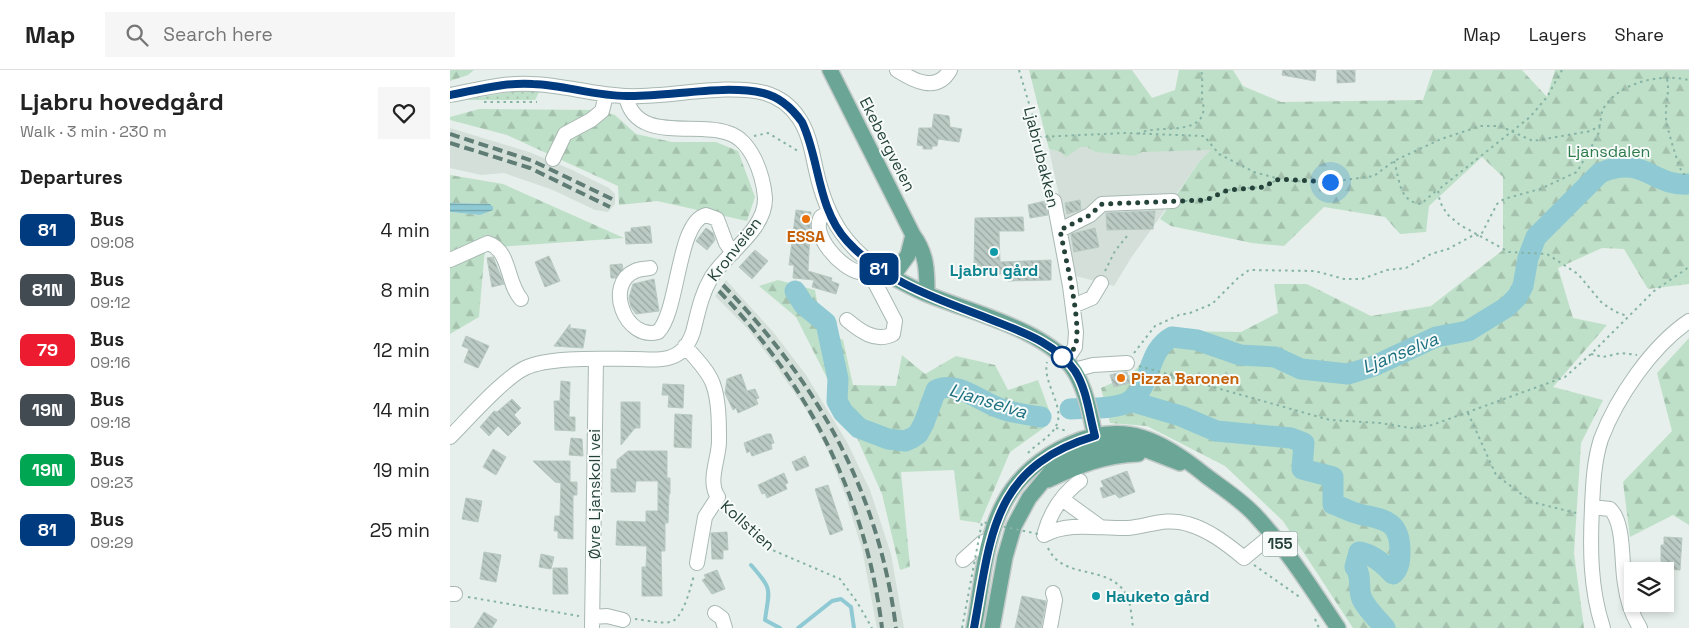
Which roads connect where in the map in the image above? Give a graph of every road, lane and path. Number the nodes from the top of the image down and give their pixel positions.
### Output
1 (830, 70) edge
2 (897, 70) edge
3 (950, 70) edge
4 (1019, 70) edge
5 (1200, 70) edge
6 (1562, 70) edge
7 (1667, 79) junction
8 (1689, 80) edge
9 (450, 95) edge
10 (606, 95) junction
11 (626, 96) junction
12 (479, 102) dead end
13 (537, 102) dead end
14 (1600, 124) junction
15 (1513, 132) junction
16 (1138, 134) junction
17 (1039, 137) junction
18 (743, 142) junction
19 (803, 150) dead end
20 (553, 159) dead end
21 (1394, 161) junction
22 (1689, 174) edge
23 (1279, 179) junction
24 (1438, 190) junction
25 (1054, 201) joint
26 (1173, 201) joint
27 (829, 212) junction
28 (1060, 230) junction
29 (913, 235) junction
30 (1481, 235) junction
31 (1127, 236) dead end
32 (733, 253) junction
33 (450, 260) edge
34 (874, 266) junction
35 (1689, 267) edge
36 (650, 268) dead end
37 (892, 277) junction
38 (1101, 283) joint
39 (927, 294) junction
40 (521, 299) dead end
41 (1073, 306) junction
42 (1627, 316) junction
43 (848, 320) dead end
44 (1689, 321) edge
45 (685, 346) junction
46 (1591, 354) junction
47 (1050, 358) dead end
48 (596, 360) junction
49 (1646, 362) junction
50 (1127, 363) joint
51 (1070, 365) junction
52 (1145, 367) dead end
53 (1468, 413) junction
54 (1056, 428) junction
55 (1069, 432) dead end
56 (450, 437) edge
57 (1096, 442) junction
58 (1156, 454) junction
59 (1024, 457) dead end
60 (1206, 476) junction
61 (1080, 481) dead end
62 (1044, 482) junction
63 (718, 498) junction
64 (1062, 499) junction
65 (1587, 511) junction
66 (1099, 526) junction
67 (1041, 534) junction
68 (1272, 535) junction
69 (990, 542) junction
70 (1244, 558) junction
71 (963, 560) dead end
72 (697, 563) joint
73 (1053, 593) dead end
74 (453, 594) edge
75 (1302, 599) dead end
76 (715, 612) dead end
77 (1313, 615) dead end
78 (623, 620) joint
79 (592, 623) edge
80 (725, 628) edge
81 (872, 628) edge
82 (962, 628) edge
83 (974, 628) edge
84 (992, 628) edge
85 (1050, 628) edge
86 (1133, 628) edge
87 (1319, 628) edge
88 (1338, 628) edge
89 (1603, 628) edge
90 (1640, 628) edge

1 - 29 main road, Ekebergveien
2 - 3 street
4 - 17 path, Ljabrubakken
5 - 16 path
6 - 15 path
7 - 8 path
7 - 14 path
7 - 22 path
9 - 10 street
10 - 11 street
10 - 20 street
11 - 18 street
11 - 27 street
12 - 13 path
14 - 15 path
14 - 30 path
15 - 21 path
15 - 24 path
16 - 17 path
16 - 23 path
17 - 25 path, Ljabrubakken
18 - 19 path
18 - 32 street, Kronveien
21 - 23 path
21 - 24 path
23 - 26 path
24 - 30 path
25 - 28 street, Ljabrubakken
26 - 28 street
27 - 34 street
27 - 34 street
28 - 41 street, Ljabrubakken
29 - 37 main road
29 - 39 main road, Ekebergveien
30 - 42 path
30 - 50 path
31 - 38 path
32 - 36 street
32 - 45 street, Kronveien
33 - 40 street
34 - 37 street
34 - 43 street
35 - 42 path
37 - 39 main road
38 - 41 street
39 - 51 main road
41 - 51 street, Ljabrubakken
42 - 46 path
44 - 49 street
45 - 48 street
45 - 63 street
46 - 49 path
46 - 53 path
47 - 54 path
48 - 56 street
48 - 79 street, Øvre Ljanskoll vei
49 - 65 street
50 - 51 street
51 - 57 main road
52 - 53 path
53 - 65 path
54 - 55 path
54 - 59 path
57 - 58 main road, 155
57 - 60 main road, 155
57 - 62 main road, 155
57 - 69 main road, 155
58 - 60 main road, 155
58 - 62 main road, 155
60 - 68 main road, 155
61 - 64 street
62 - 84 main road, 155
63 - 72 street, Kollstien
63 - 81 path, Kollstien
64 - 66 street
64 - 67 street
65 - 89 street
65 - 90 street
66 - 67 street
66 - 70 street
67 - 82 path, bridge
67 - 86 path
68 - 70 street
68 - 88 main road, 155
69 - 71 street
69 - 83 main road, 155
70 - 75 path
72 - 78 path
73 - 85 street
74 - 79 path
76 - 80 street
77 - 87 path
78 - 79 street

